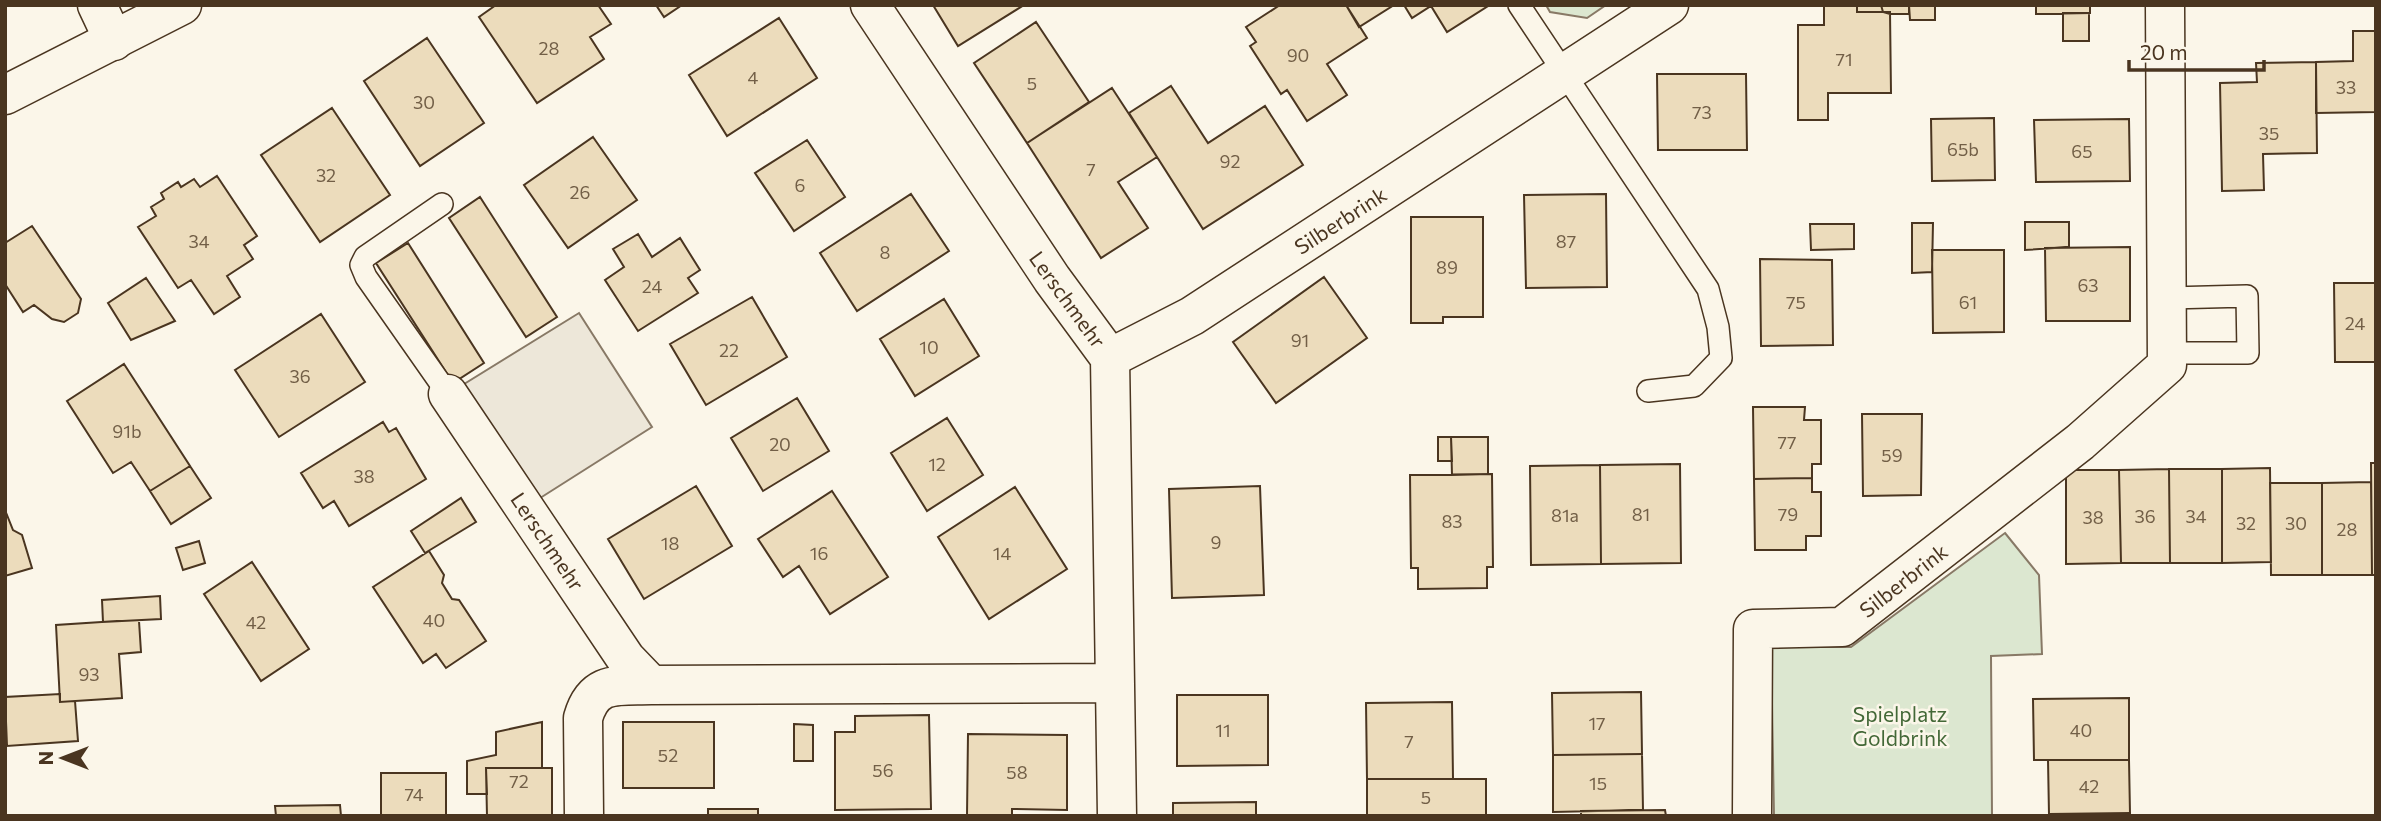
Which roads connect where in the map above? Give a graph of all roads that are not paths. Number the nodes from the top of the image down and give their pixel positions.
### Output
1 (97, 5) edge
2 (182, 5) edge
3 (870, 5) edge
4 (1519, 5) edge
5 (1669, 5) edge
6 (2165, 5) edge
7 (114, 41) junction
8 (1565, 75) junction
9 (5, 95) edge
10 (442, 204) dead end
11 (2169, 298) junction
12 (2168, 353) junction
13 (1110, 358) junction
14 (1648, 391) dead end
15 (448, 394) joint
16 (1115, 682) junction
17 (651, 685) junction
18 (584, 816) edge
19 (1117, 816) edge
20 (1752, 816) edge

1 - 7 street
2 - 7 street
3 - 13 street, Lerschmehr
4 - 8 lane
5 - 8 street, Silberbrink
6 - 11 street
7 - 9 street
8 - 13 street, Silberbrink
8 - 14 lane
10 - 15 lane
11 - 12 street
11 - 12 lane
12 - 20 street, Silberbrink
13 - 16 street, Lerschmehr
15 - 17 street, Lerschmehr
16 - 17 street
16 - 19 street, Lerschmehr
17 - 18 street

